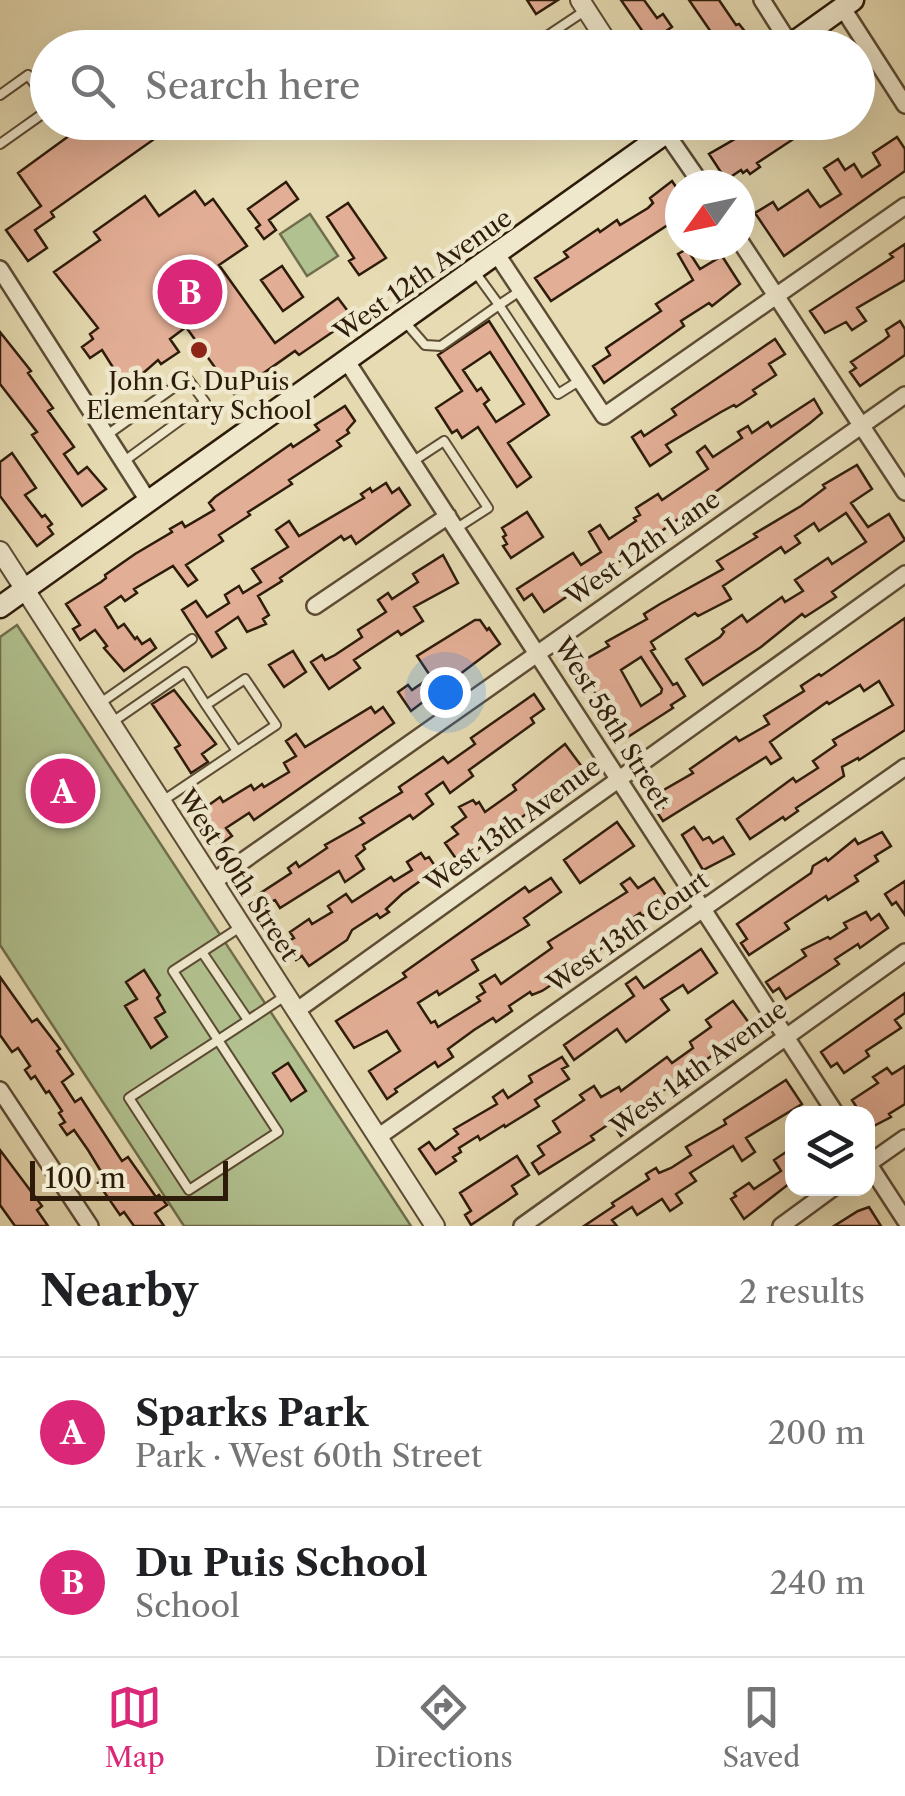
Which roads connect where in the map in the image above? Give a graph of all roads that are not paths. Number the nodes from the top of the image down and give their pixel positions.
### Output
1 (762, 0) edge
2 (848, 4) edge
3 (583, 5) edge
4 (558, 29) edge
5 (599, 30) edge
6 (779, 30) edge
7 (811, 30) edge
8 (863, 30) edge
9 (875, 51) edge
10 (30, 78) edge
11 (0, 95) edge
12 (905, 104) edge
13 (30, 123) edge
14 (650, 140) edge
15 (677, 140) edge
16 (0, 144) edge
17 (694, 170) edge
18 (905, 206) edge
19 (496, 253) junction
20 (753, 260) edge
21 (0, 269) edge
22 (473, 270) junction
23 (520, 291) junction
24 (778, 297) junction
25 (499, 305) junction
26 (404, 319) junction
27 (346, 360) junction
28 (579, 380) junction
29 (905, 395) edge
30 (863, 426) junction
31 (106, 436) junction
32 (123, 462) junction
33 (412, 462) junction
34 (905, 492) edge
35 (149, 502) junction
36 (452, 522) junction
37 (0, 551) edge
38 (905, 574) edge
39 (25, 589) junction
40 (316, 606) dead end
41 (0, 607) edge
42 (192, 639) dead end
43 (538, 652) junction
44 (99, 704) junction
45 (206, 704) junction
46 (111, 723) junction
47 (237, 750) junction
48 (905, 766) edge
49 (618, 781) junction
50 (162, 802) junction
51 (213, 882) junction
52 (702, 911) junction
53 (242, 926) junction
54 (202, 952) junction
55 (905, 952) edge
56 (291, 1003) junction
57 (248, 1020) junction
58 (786, 1036) junction
59 (218, 1040) junction
60 (0, 1090) edge
61 (831, 1106) edge
62 (378, 1136) junction
63 (905, 1138) edge
64 (875, 1159) edge
65 (875, 1175) edge
66 (822, 1196) edge
67 (905, 1220) edge
68 (90, 1226) edge
69 (435, 1226) edge
70 (522, 1226) edge
71 (781, 1226) edge

1 - 6 street
2 - 7 main road
2 - 8 street
3 - 4 lane
3 - 5 street
9 - 12 street
10 - 11 lane
13 - 16 lane
14 - 19 main road, West 12th Avenue
15 - 17 street
18 - 24 street
19 - 22 main road, West 12th Avenue
19 - 23 street
20 - 24 street
21 - 31 street
22 - 25 lane
22 - 26 main road, West 12th Avenue
23 - 25 lane
23 - 28 street
24 - 28 street
24 - 30 street
25 - 26 lane
25 - 28 lane
26 - 27 main road, West 12th Avenue
27 - 33 street, West 58th Street
27 - 35 main road, West 12th Avenue
29 - 30 street, West 12th Lane
30 - 34 street
30 - 43 street, West 12th Lane
31 - 32 street
31 - 32 lane
32 - 35 street
33 - 36 street, West 58th Street
33 - 36 lane
35 - 39 main road, West 12th Avenue
36 - 40 street
36 - 43 street, West 58th Street
37 - 39 street, West 60th Street
38 - 49 street, West 13th Avenue
39 - 41 main road, West 12th Avenue
39 - 44 street, West 60th Street
42 - 44 lane
43 - 49 street, West 58th Street
43 - 51 street, West 12th Lane
44 - 46 street, West 60th Street
45 - 46 lane
45 - 47 lane
45 - 47 lane
46 - 50 street, West 60th Street
47 - 50 lane
48 - 52 street, West 13th Court
49 - 52 street, West 58th Street
49 - 56 street, West 13th Avenue
50 - 51 street, West 60th Street
51 - 53 street, West 60th Street
52 - 58 street, West 58th Street
52 - 62 street, West 13th Court
53 - 54 lane
53 - 56 street, West 60th Street
54 - 57 lane
54 - 59 lane
55 - 58 street, West 14th Avenue
56 - 57 lane
56 - 62 street, West 60th Street
57 - 59 lane
58 - 61 street, West 58th Street
58 - 70 street, West 14th Avenue
59 - 59 lane
60 - 68 street
62 - 69 street, West 60th Street
63 - 64 street
65 - 67 street
66 - 71 street

